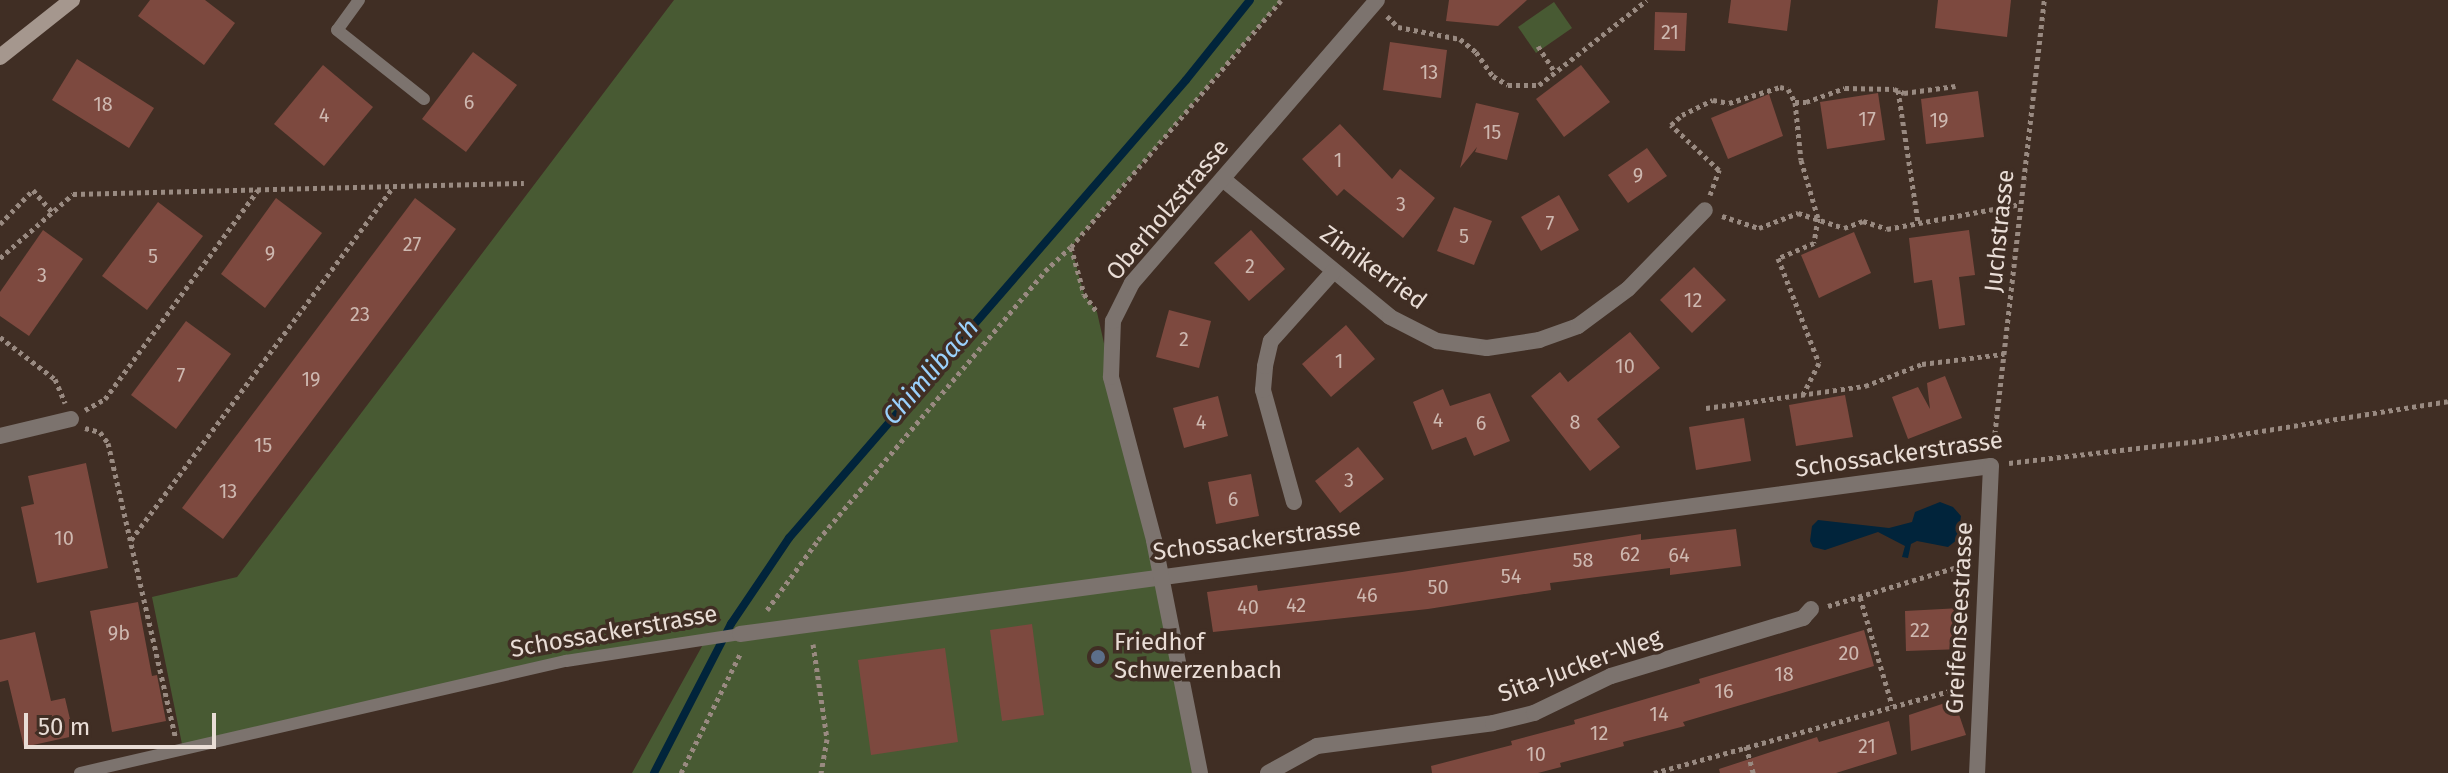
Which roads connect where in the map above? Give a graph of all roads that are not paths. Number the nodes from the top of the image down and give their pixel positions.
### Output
1 (72, 0) edge
2 (359, 0) edge
3 (1375, 1) edge
4 (0, 57) edge
5 (424, 99) dead end
6 (1224, 180) junction
7 (1705, 210) road end
8 (1333, 272) junction
9 (71, 419) road end
10 (0, 436) edge
11 (1991, 466) joint
12 (1294, 502) dead end
13 (1158, 577) junction
14 (1811, 609) road end
15 (746, 633) joint
16 (80, 773) edge
17 (1200, 773) edge
18 (1268, 773) edge
19 (1977, 773) edge

1 - 4 main road
2 - 5 lane
3 - 6 street, Oberholzstrasse
6 - 8 street, Zimikerried
6 - 13 street, Oberholzstrasse
7 - 8 street, Zimikerried
8 - 12 street
9 - 10 street
11 - 13 street, Schossackerstrasse
11 - 19 street, Greifenseestrasse
13 - 15 street, Schossackerstrasse
13 - 17 street, Oberholzstrasse
14 - 18 street, Sita-Jucker-Weg
15 - 16 lane, Schossackerstrasse

